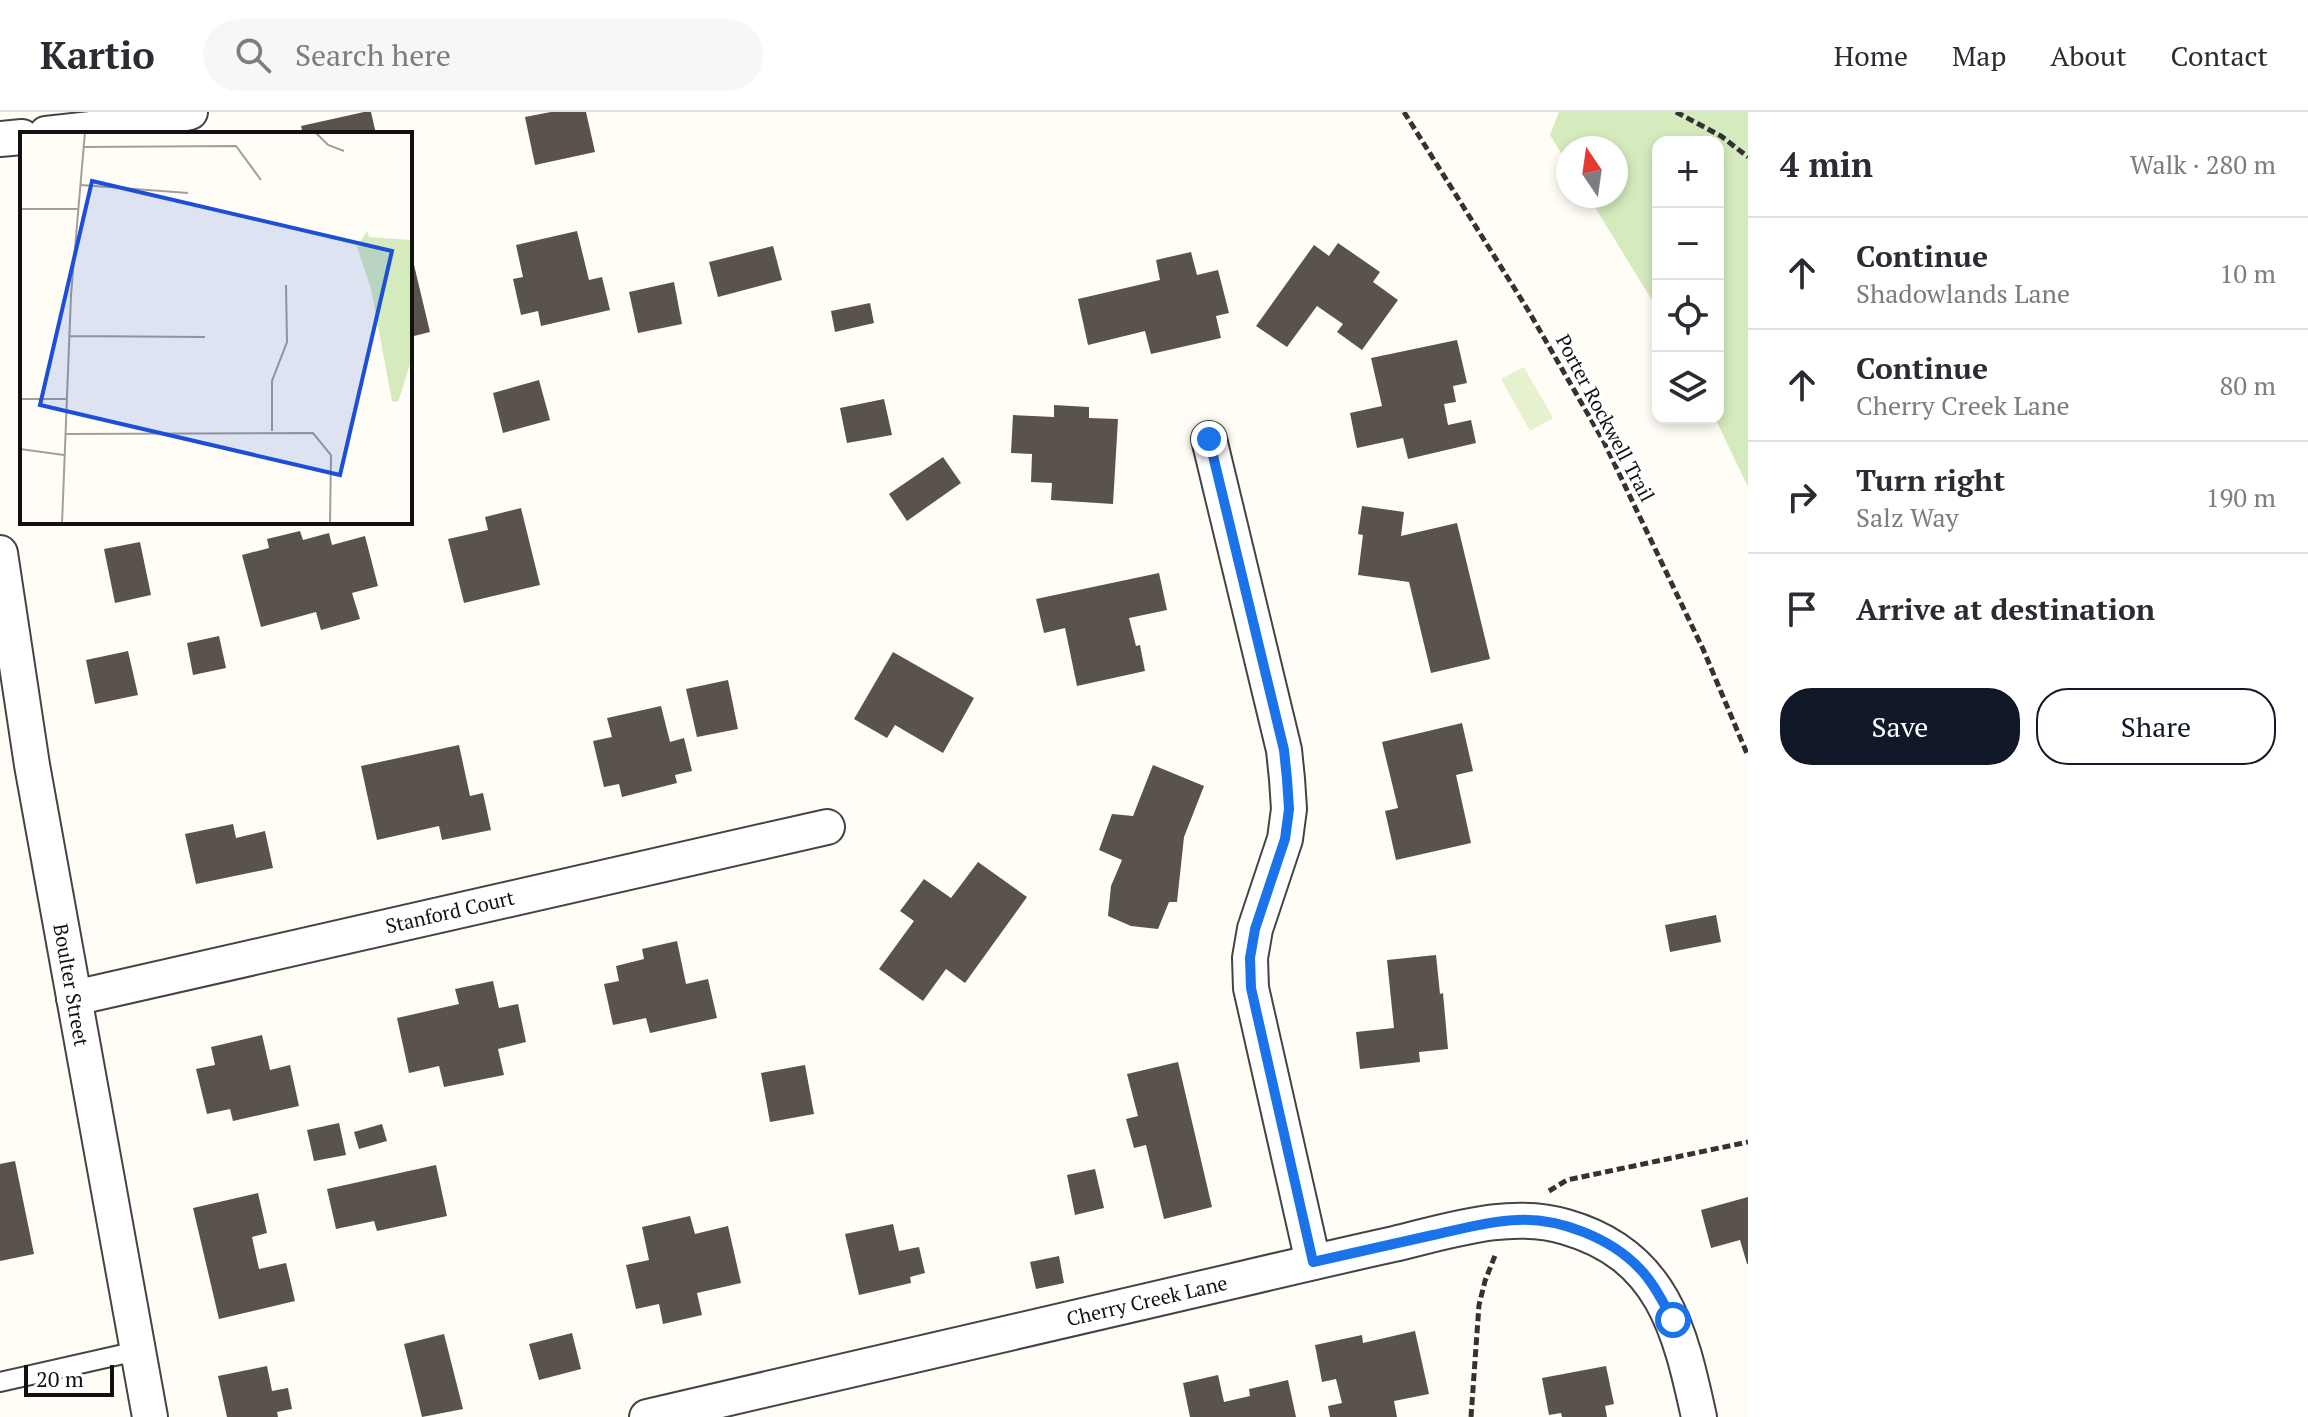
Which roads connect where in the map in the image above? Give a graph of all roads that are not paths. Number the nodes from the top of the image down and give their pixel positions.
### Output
1 (190, 112) edge
2 (64, 132) edge
3 (20, 137) edge
4 (0, 139) edge
5 (1209, 439) dead end
6 (0, 553) edge
7 (827, 827) dead end
8 (74, 998) junction
9 (1313, 1262) junction
10 (137, 1351) junction
11 (0, 1382) edge
12 (150, 1417) edge
13 (647, 1417) edge
14 (1699, 1417) edge

1 - 2 street
3 - 4 street
5 - 9 street
6 - 8 street, Boulter Street
7 - 8 street, Stanford Court
8 - 10 street, Boulter Street
9 - 13 street, Cherry Creek Lane
9 - 14 street, Cherry Creek Lane
10 - 11 lane
10 - 12 street, Boulter Street

